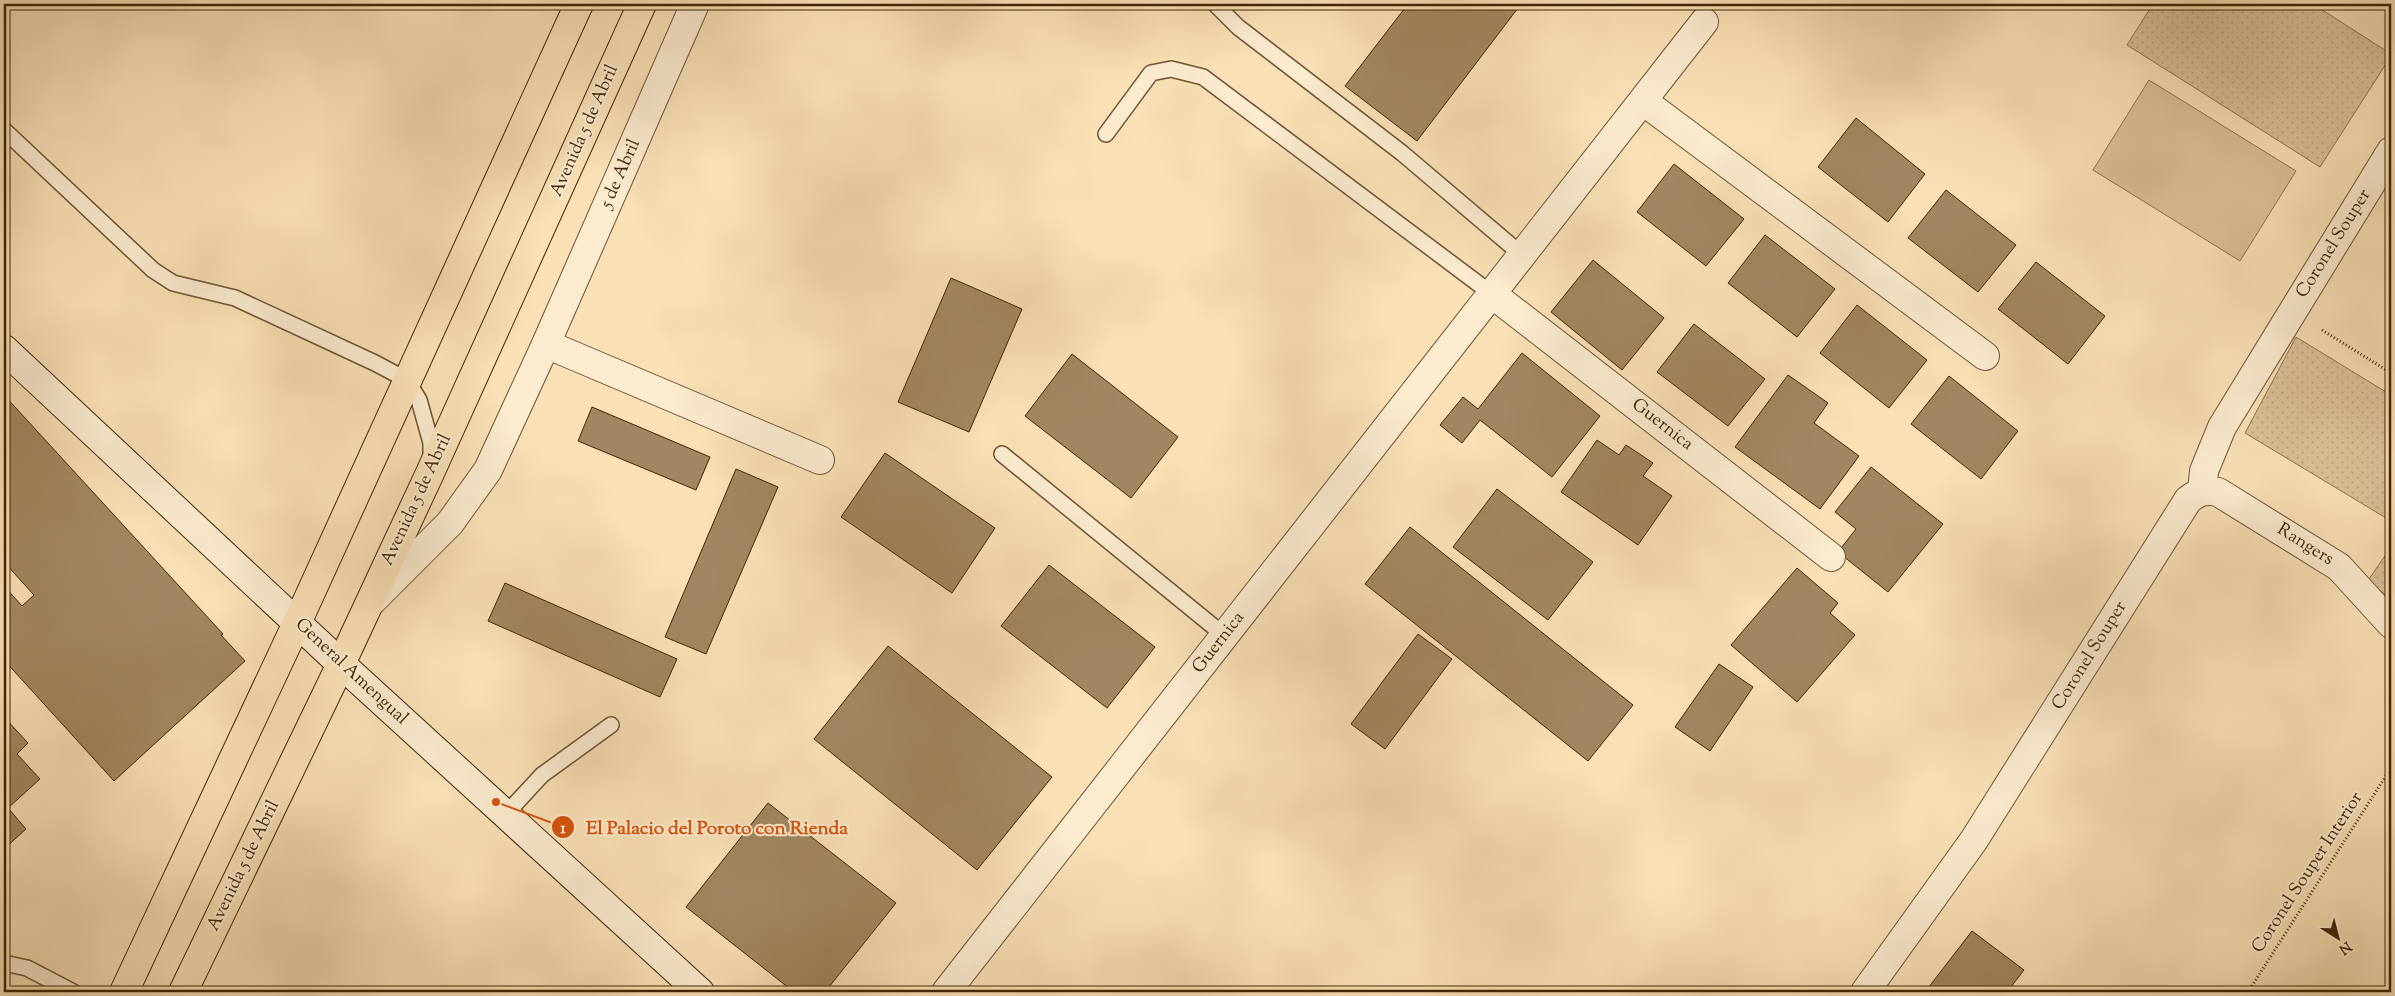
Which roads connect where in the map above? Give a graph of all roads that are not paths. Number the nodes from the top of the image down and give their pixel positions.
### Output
1 (580, 4) edge
2 (642, 4) edge
3 (696, 4) edge
4 (1215, 4) edge
5 (1704, 22) dead end
6 (1643, 100) junction
7 (4, 130) edge
8 (1106, 134) dead end
9 (2391, 151) edge
10 (1522, 255) junction
11 (1492, 294) junction
12 (546, 344) junction
13 (4, 349) edge
14 (1985, 356) dead end
15 (406, 380) junction
16 (1002, 454) dead end
17 (820, 460) dead end
18 (430, 473) junction
19 (2202, 491) junction
20 (1831, 556) dead end
21 (367, 605) junction
22 (297, 623) junction
23 (2391, 624) edge
24 (1225, 636) junction
25 (342, 664) junction
26 (611, 725) dead end
27 (506, 814) junction
28 (4, 963) edge
29 (73, 992) edge
30 (124, 992) edge
31 (183, 992) edge
32 (700, 992) edge
33 (946, 992) edge
34 (1865, 992) edge

1 - 15 main road
2 - 18 main road, Avenida 5 de Abril
3 - 12 street, 5 de Abril
4 - 10 lane
5 - 6 street, Guernica
6 - 10 street, Guernica
6 - 14 street
7 - 15 lane
8 - 11 lane
9 - 19 street, Coronel Souper
10 - 11 street, Guernica
11 - 20 street, Guernica
11 - 24 street, Guernica
12 - 17 street
12 - 21 street, 5 de Abril
13 - 22 street, General Amengual
15 - 18 lane
15 - 22 main road
16 - 24 lane
18 - 21 main road, Avenida 5 de Abril
19 - 23 street, Rangers
19 - 34 street, Coronel Souper
21 - 25 main road, Avenida 5 de Abril
22 - 25 street, General Amengual
22 - 30 main road
24 - 33 street, Guernica
25 - 27 street, General Amengual
25 - 31 main road, Avenida 5 de Abril
26 - 27 lane
27 - 32 street, General Amengual
28 - 29 lane

